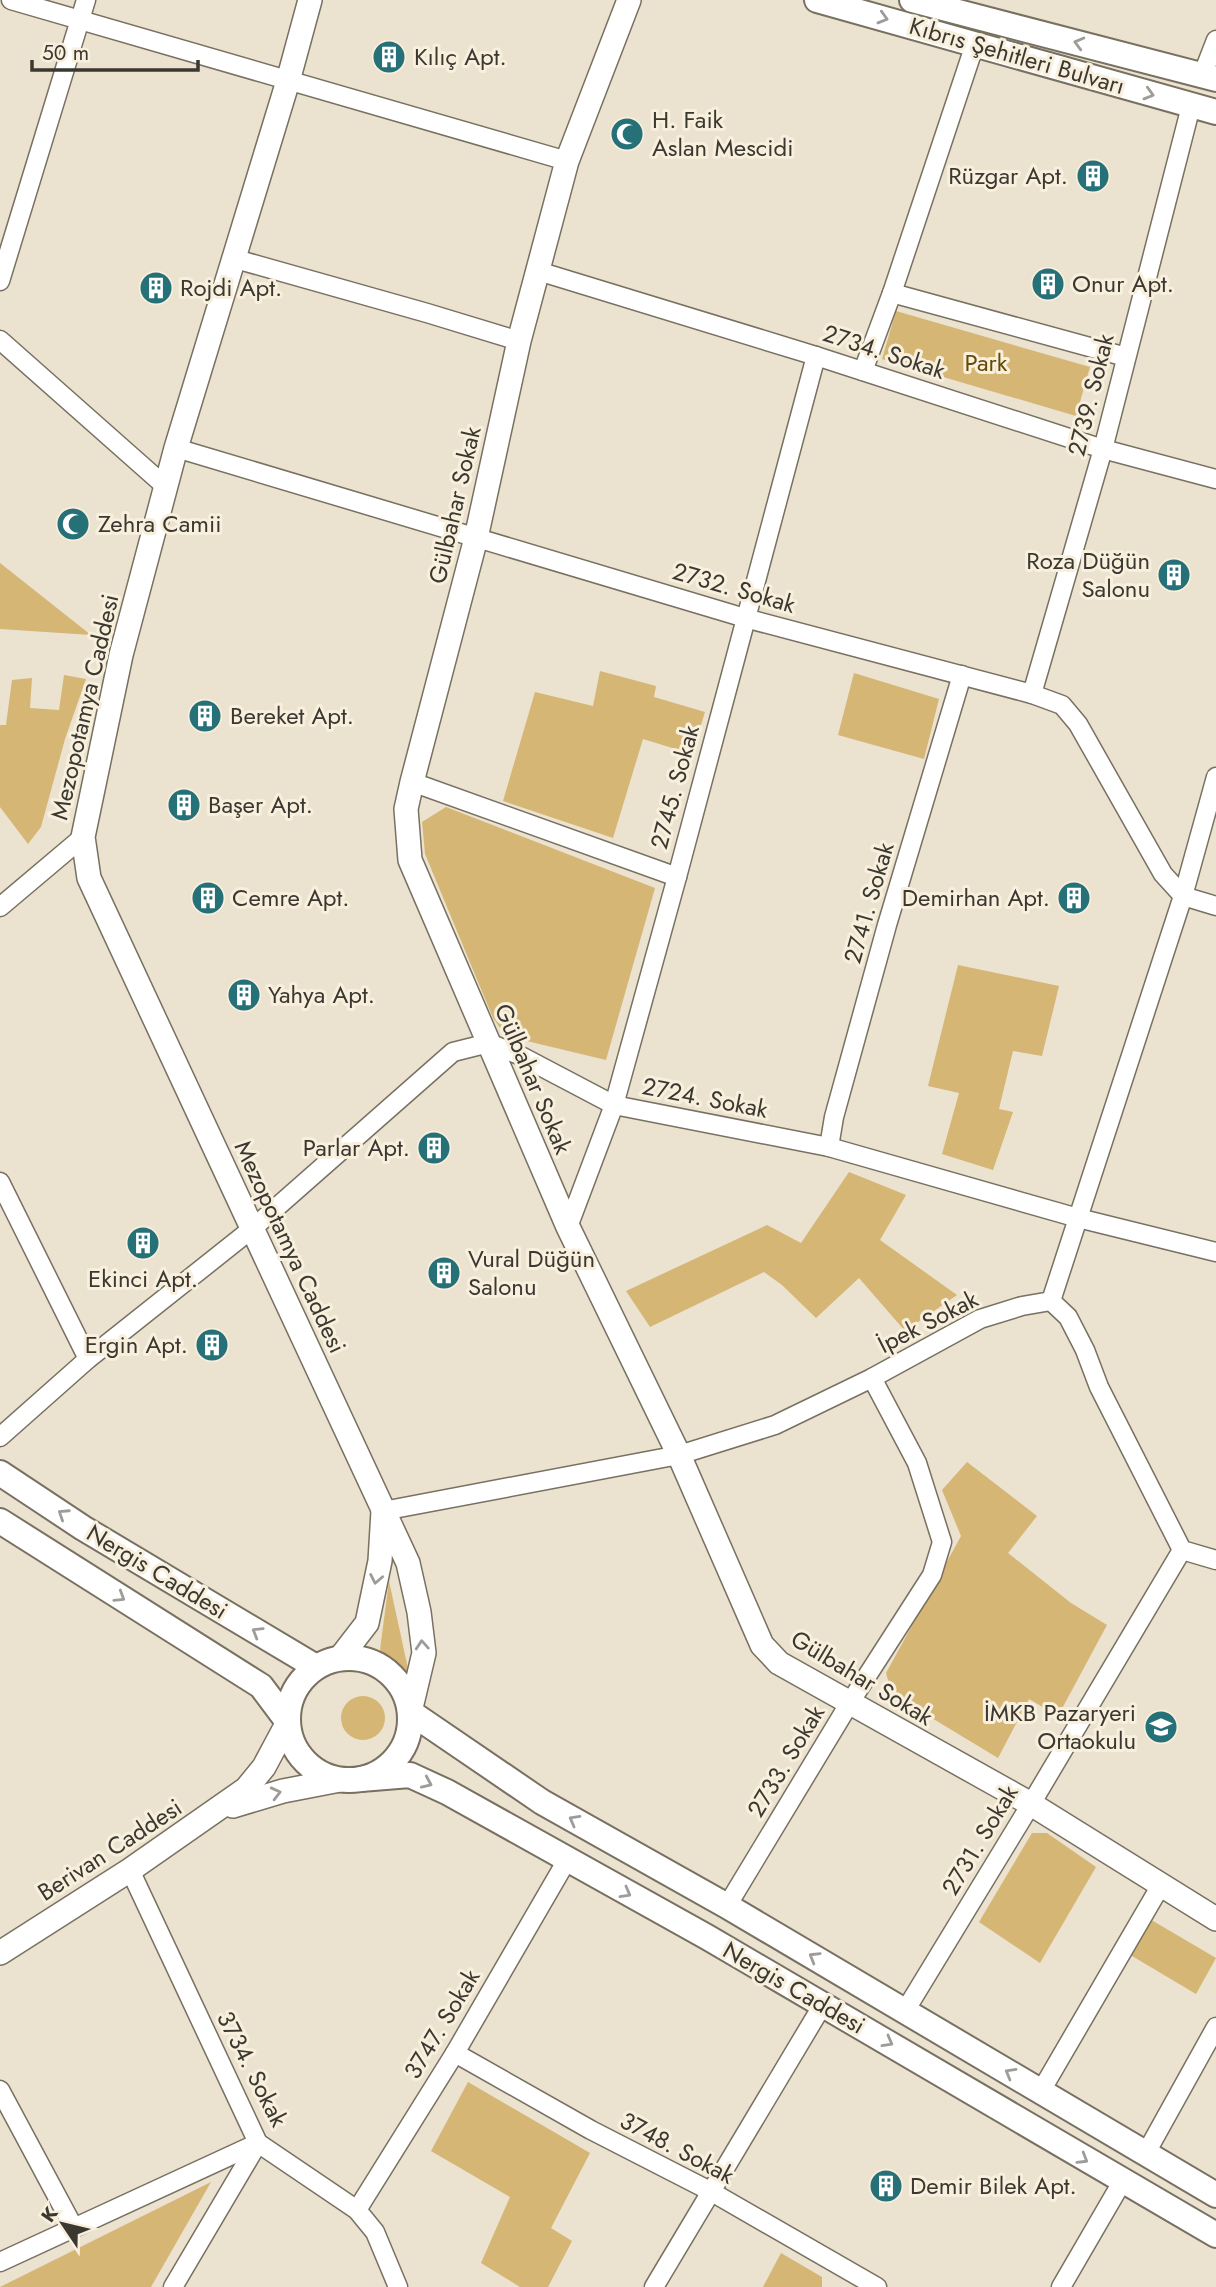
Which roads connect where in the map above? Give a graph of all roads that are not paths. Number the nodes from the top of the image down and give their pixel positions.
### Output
1 (11, 0) edge
2 (86, 0) edge
3 (310, 0) edge
4 (629, 0) edge
5 (817, 0) edge
6 (912, 0) edge
7 (975, 8) edge
8 (80, 21) junction
9 (1216, 40) edge
10 (975, 44) junction
11 (1209, 77) edge
12 (288, 80) junction
13 (1191, 106) junction
14 (1216, 112) edge
15 (567, 161) junction
16 (232, 258) junction
17 (538, 271) junction
18 (0, 281) edge
19 (892, 293) junction
20 (0, 340) edge
21 (519, 341) junction
22 (816, 356) junction
23 (1126, 357) junction
24 (863, 371) junction
25 (176, 448) junction
26 (1103, 449) junction
27 (1216, 479) edge
28 (165, 486) junction
29 (476, 538) junction
30 (745, 618) junction
31 (962, 675) junction
32 (1032, 694) junction
33 (1216, 777) edge
34 (412, 782) junction
35 (82, 837) junction
36 (677, 877) junction
37 (1183, 896) junction
38 (1216, 906) edge
39 (0, 907) edge
40 (489, 1043) junction
41 (614, 1105) junction
42 (829, 1147) junction
43 (0, 1182) edge
44 (1078, 1218) junction
45 (568, 1227) junction
46 (253, 1228) junction
47 (1216, 1252) edge
48 (1051, 1301) junction
49 (88, 1359) junction
50 (872, 1378) junction
51 (0, 1437) edge
52 (679, 1455) junction
53 (0, 1473) edge
54 (383, 1511) junction
55 (0, 1521) edge
56 (1182, 1550) junction
57 (1216, 1560) edge
58 (340, 1658) junction
59 (316, 1667) junction
60 (849, 1704) junction
61 (410, 1712) junction
62 (288, 1722) junction
63 (351, 1779) junction
64 (1031, 1804) junction
65 (213, 1813) junction
66 (567, 1860) junction
67 (130, 1870) junction
68 (1160, 1885) junction
69 (727, 1906) junction
70 (1216, 1919) edge
71 (0, 1953) edge
72 (821, 2006) junction
73 (905, 2011) junction
74 (1216, 2027) edge
75 (455, 2053) junction
76 (0, 2090) edge
77 (1041, 2091) junction
78 (258, 2143) junction
79 (1146, 2153) junction
80 (1122, 2182) junction
81 (710, 2191) junction
82 (1216, 2195) edge
83 (357, 2210) junction
84 (74, 2228) junction
85 (1216, 2235) edge
86 (0, 2262) edge
87 (850, 2281) edge
88 (173, 2287) edge
89 (398, 2287) edge
90 (654, 2287) edge
91 (877, 2287) edge
92 (1061, 2287) edge

1 - 8 street
2 - 8 street
3 - 12 street, Mezopotamya Caddesi
4 - 15 street, Gülbahar Sokak
5 -> 10 main road, Kıbrıs Şehitleri Bulvarı
6 - 7 main road, Kıbrıs Şehitleri Bulvarı
11 -> 7 main road, Kıbrıs Şehitleri Bulvarı
8 - 12 street
8 - 18 street
9 - 11 street
10 -> 13 main road, Kıbrıs Şehitleri Bulvarı
10 - 19 street
12 - 15 street
12 - 16 street, Mezopotamya Caddesi
13 - 14 main road, Kıbrıs Şehitleri Bulvarı
13 - 23 street, 2739. Sokak
15 - 17 street, Gülbahar Sokak
16 - 21 street
16 - 25 street, Mezopotamya Caddesi
17 - 21 street, Gülbahar Sokak
17 - 22 street, 2734. Sokak
19 - 23 street
19 - 24 street
20 - 28 street
21 - 29 street, Gülbahar Sokak
22 - 24 street, 2734. Sokak
22 - 30 street, 2745. Sokak
23 - 26 street, 2739. Sokak
24 - 26 street, 2734. Sokak
25 - 28 street, Mezopotamya Caddesi
25 - 29 street, 2732. Sokak
26 - 27 street, 2734. Sokak
26 - 32 street, 2739. Sokak
28 - 35 street, Mezopotamya Caddesi
29 - 30 street, 2732. Sokak
29 - 34 street, Gülbahar Sokak
30 - 31 street, 2732. Sokak
30 - 36 street, 2745. Sokak
31 - 32 street, 2732. Sokak
31 - 42 street, 2741. Sokak
32 - 37 street, 2732. Sokak
33 - 37 street
34 - 36 street
34 - 40 street, Gülbahar Sokak
35 - 39 street
35 - 46 street, Mezopotamya Caddesi
36 - 41 street, 2745. Sokak
37 - 38 street
37 - 44 street
40 - 41 street, 2724. Sokak
40 - 45 street, Gülbahar Sokak
40 - 46 street
41 - 42 street, 2724. Sokak
41 - 45 street, 2745. Sokak
42 - 44 street, 2724. Sokak
43 - 49 street
44 - 47 street, 2724. Sokak
44 - 48 street
45 - 52 street, Gülbahar Sokak
46 - 49 street
46 - 54 street, Mezopotamya Caddesi
48 - 50 street, İpek Sokak
48 - 56 street
49 - 51 street
50 - 52 street, İpek Sokak
50 - 60 street, 2733. Sokak
52 - 54 street, İpek Sokak
52 - 60 street, Gülbahar Sokak
59 -> 53 main road, Nergis Caddesi
54 -> 58 street, Mezopotamya Caddesi
61 -> 54 street, Mezopotamya Caddesi
55 -> 62 main road, Nergis Caddesi
56 - 57 street
56 - 64 street, 2731. Sokak
58 - 59 main road
58 - 61 main road
59 - 62 main road
60 - 64 street, Gülbahar Sokak
60 - 69 street, 2733. Sokak
61 - 63 main road
69 -> 61 main road, Nergis Caddesi
62 - 63 main road
62 - 65 street
65 -> 63 street
63 -> 66 main road, Nergis Caddesi
64 - 68 street, Gülbahar Sokak
64 - 73 street, 2731. Sokak
65 - 67 street, Berivan Caddesi
66 -> 72 main road, Nergis Caddesi
66 - 75 street, 3747. Sokak
67 - 71 street, Berivan Caddesi
67 - 78 street, 3734. Sokak
68 - 70 street, Gülbahar Sokak
68 - 77 street
73 -> 69 main road, Nergis Caddesi
72 -> 80 main road, Nergis Caddesi
72 - 81 street
77 -> 73 main road, Nergis Caddesi
74 - 79 street
75 - 81 street, 3748. Sokak
75 - 83 street, 3747. Sokak
76 - 84 street
77 - 79 main road, Nergis Caddesi
78 - 83 street, 3734. Sokak
78 - 84 street
78 - 88 street
79 - 82 main road, Nergis Caddesi
80 - 85 main road, Nergis Caddesi
80 - 92 street
81 - 87 street, 3748. Sokak
81 - 90 street
83 - 89 street, 3734. Sokak
84 - 86 street
87 - 91 street, 3748. Sokak

